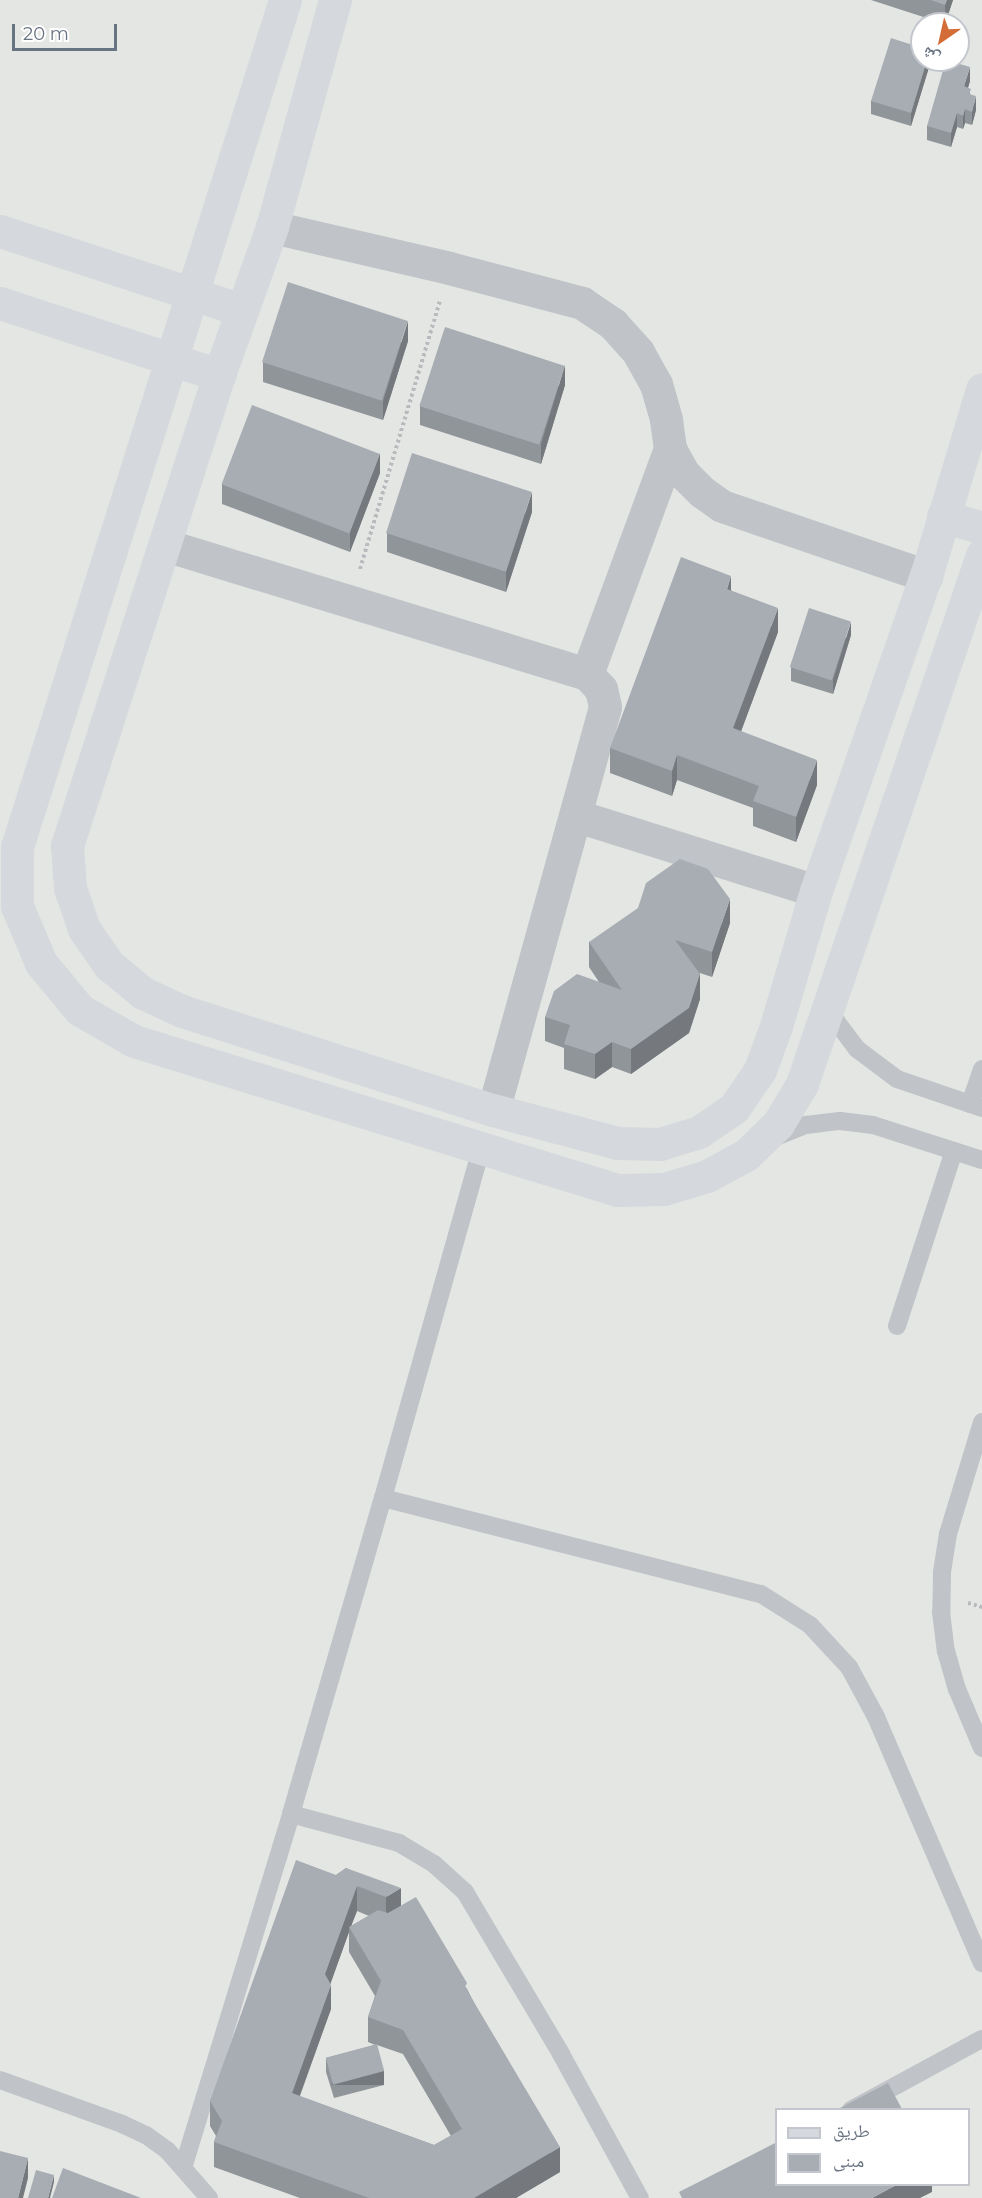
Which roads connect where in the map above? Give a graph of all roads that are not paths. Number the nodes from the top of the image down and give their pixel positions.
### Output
1 (285, 0) edge
2 (335, 0) edge
3 (272, 227) junction
4 (0, 231) edge
5 (192, 295) junction
6 (0, 303) edge
7 (242, 310) junction
8 (172, 360) junction
9 (219, 375) junction
10 (982, 389) edge
11 (670, 449) junction
12 (944, 516) junction
13 (982, 528) edge
14 (165, 545) junction
15 (982, 555) edge
16 (926, 576) junction
17 (976, 592) edge
18 (587, 674) junction
19 (577, 816) junction
20 (816, 891) junction
21 (827, 1009) junction
22 (357, 1066) junction
23 (982, 1069) edge
24 (976, 1106) edge
25 (346, 1107) junction
26 (493, 1110) junction
27 (481, 1149) junction
28 (954, 1151) junction
29 (747, 1155) junction
30 (982, 1160) edge
31 (897, 1326) dead end
32 (982, 1422) edge
33 (383, 1498) junction
34 (982, 1748) edge
35 (291, 1814) junction
36 (982, 1963) edge
37 (982, 2039) edge
38 (0, 2080) edge
39 (853, 2108) edge
40 (183, 2168) junction
41 (209, 2198) edge
42 (640, 2198) edge

1 - 5 street
2 - 3 street
3 - 7 street
3 - 11 street
4 - 5 street
5 - 7 street
5 - 8 street
6 - 8 street
7 - 9 street
8 - 9 street
8 - 25 street
9 - 14 street
10 - 12 street
11 - 16 street
11 - 18 street
12 - 13 street
12 - 16 street
14 - 18 street
14 - 22 street
15 - 17 street
16 - 17 street
16 - 20 street
17 - 21 street
18 - 19 street
19 - 20 street
19 - 26 street
20 - 26 street
21 - 24 lane
21 - 29 street
22 - 25 street
22 - 26 street
23 - 24 lane
25 - 27 street
27 - 29 street
27 - 33 lane
28 - 29 lane
28 - 30 lane
28 - 31 lane
32 - 34 lane
33 - 35 lane
33 - 36 lane
35 - 40 lane
35 - 42 lane
37 - 39 lane
38 - 40 lane
40 - 41 lane

